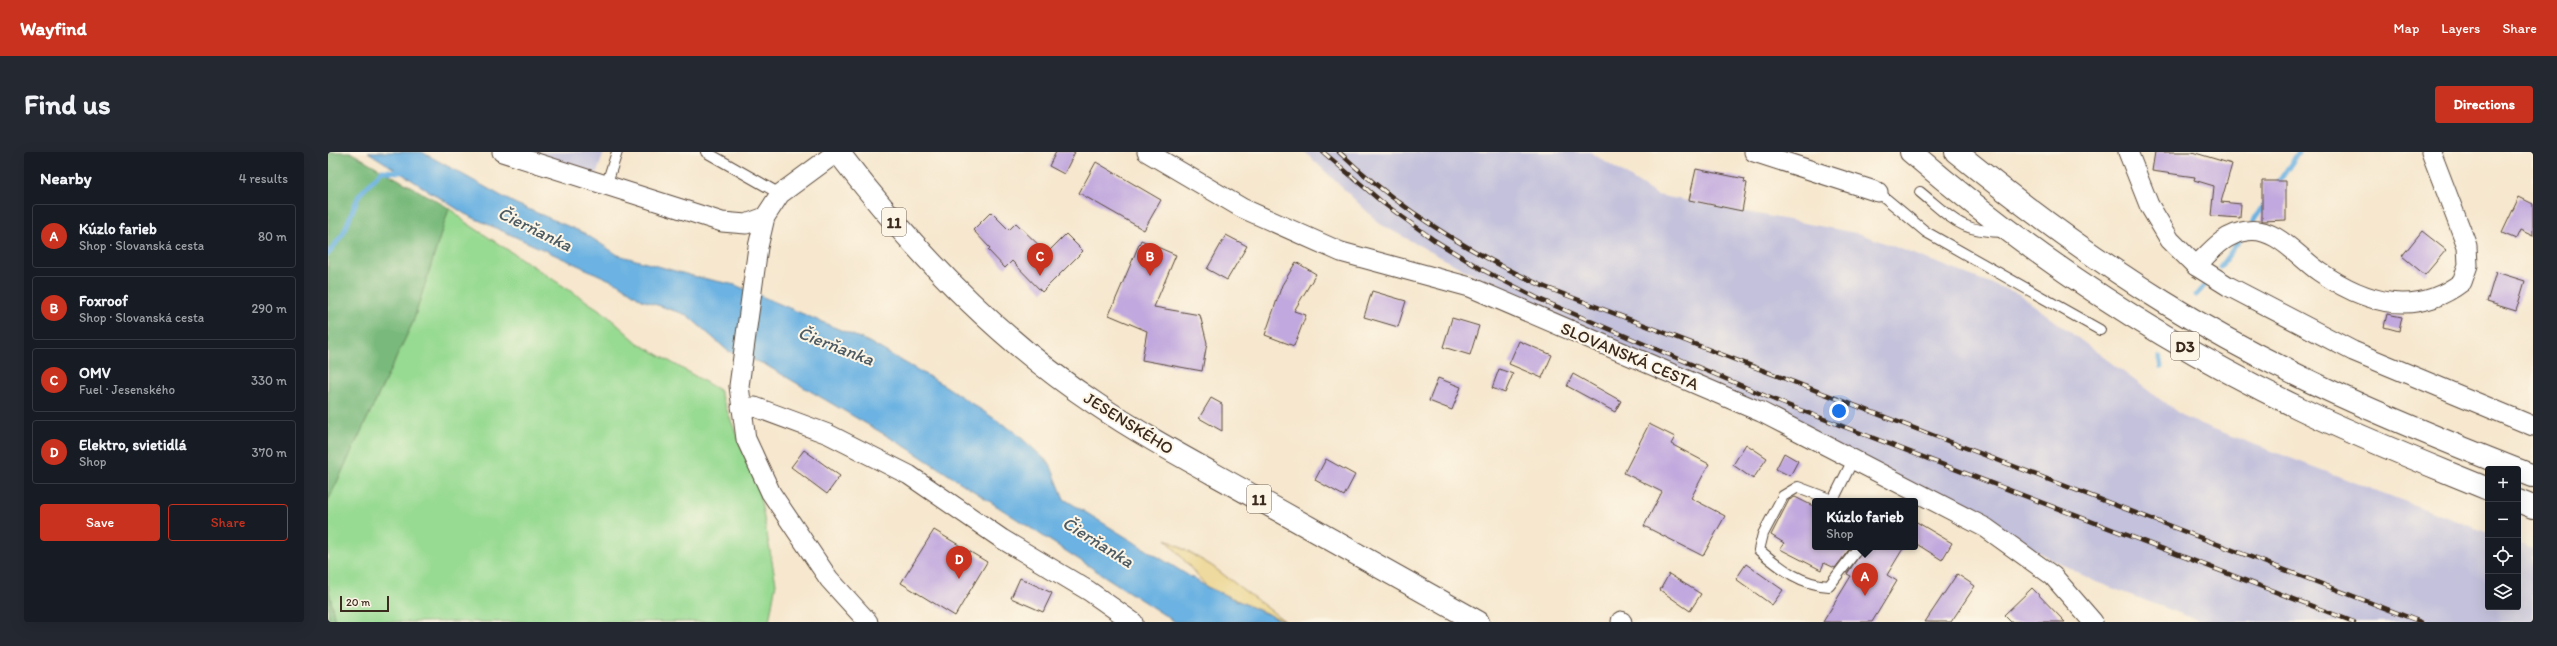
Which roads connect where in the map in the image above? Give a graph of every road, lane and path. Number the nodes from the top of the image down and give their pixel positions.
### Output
1 (502, 152) edge
2 (617, 152) edge
3 (706, 152) edge
4 (837, 152) edge
5 (1147, 152) edge
6 (1754, 152) edge
7 (1911, 152) edge
8 (1956, 152) edge
9 (2129, 152) edge
10 (2430, 152) edge
11 (606, 186) junction
12 (1878, 192) joint
13 (1920, 192) dead end
14 (780, 194) junction
15 (765, 217) junction
16 (2012, 232) junction
17 (2196, 266) junction
18 (2100, 330) dead end
19 (741, 407) junction
20 (2533, 426) edge
21 (1853, 460) junction
22 (2508, 466) edge
23 (2521, 471) edge
24 (2533, 476) edge
25 (2485, 488) edge
26 (1828, 498) edge
27 (1835, 498) edge
28 (2520, 502) edge
29 (2533, 507) edge
30 (1857, 550) edge
31 (2085, 619) edge
32 (868, 622) edge
33 (1133, 622) edge
34 (1478, 622) edge

1 - 11 street
2 - 11 lane
3 - 14 lane
4 - 14 street
4 - 34 main road, JESENSKÉHO / 11
5 - 21 street, SLOVANSKÁ CESTA
6 - 12 street
7 - 16 main road, D3
8 - 22 main road, D3
9 - 17 street
10 - 17 street
11 - 15 street
12 - 18 lane
13 - 16 lane
14 - 15 street
15 - 19 street
16 - 25 main road, D3
17 - 20 street
19 - 32 street
19 - 33 street
21 - 27 lane
21 - 31 street, SLOVANSKÁ CESTA
23 - 24 main road
26 - 30 lane
28 - 29 main road

